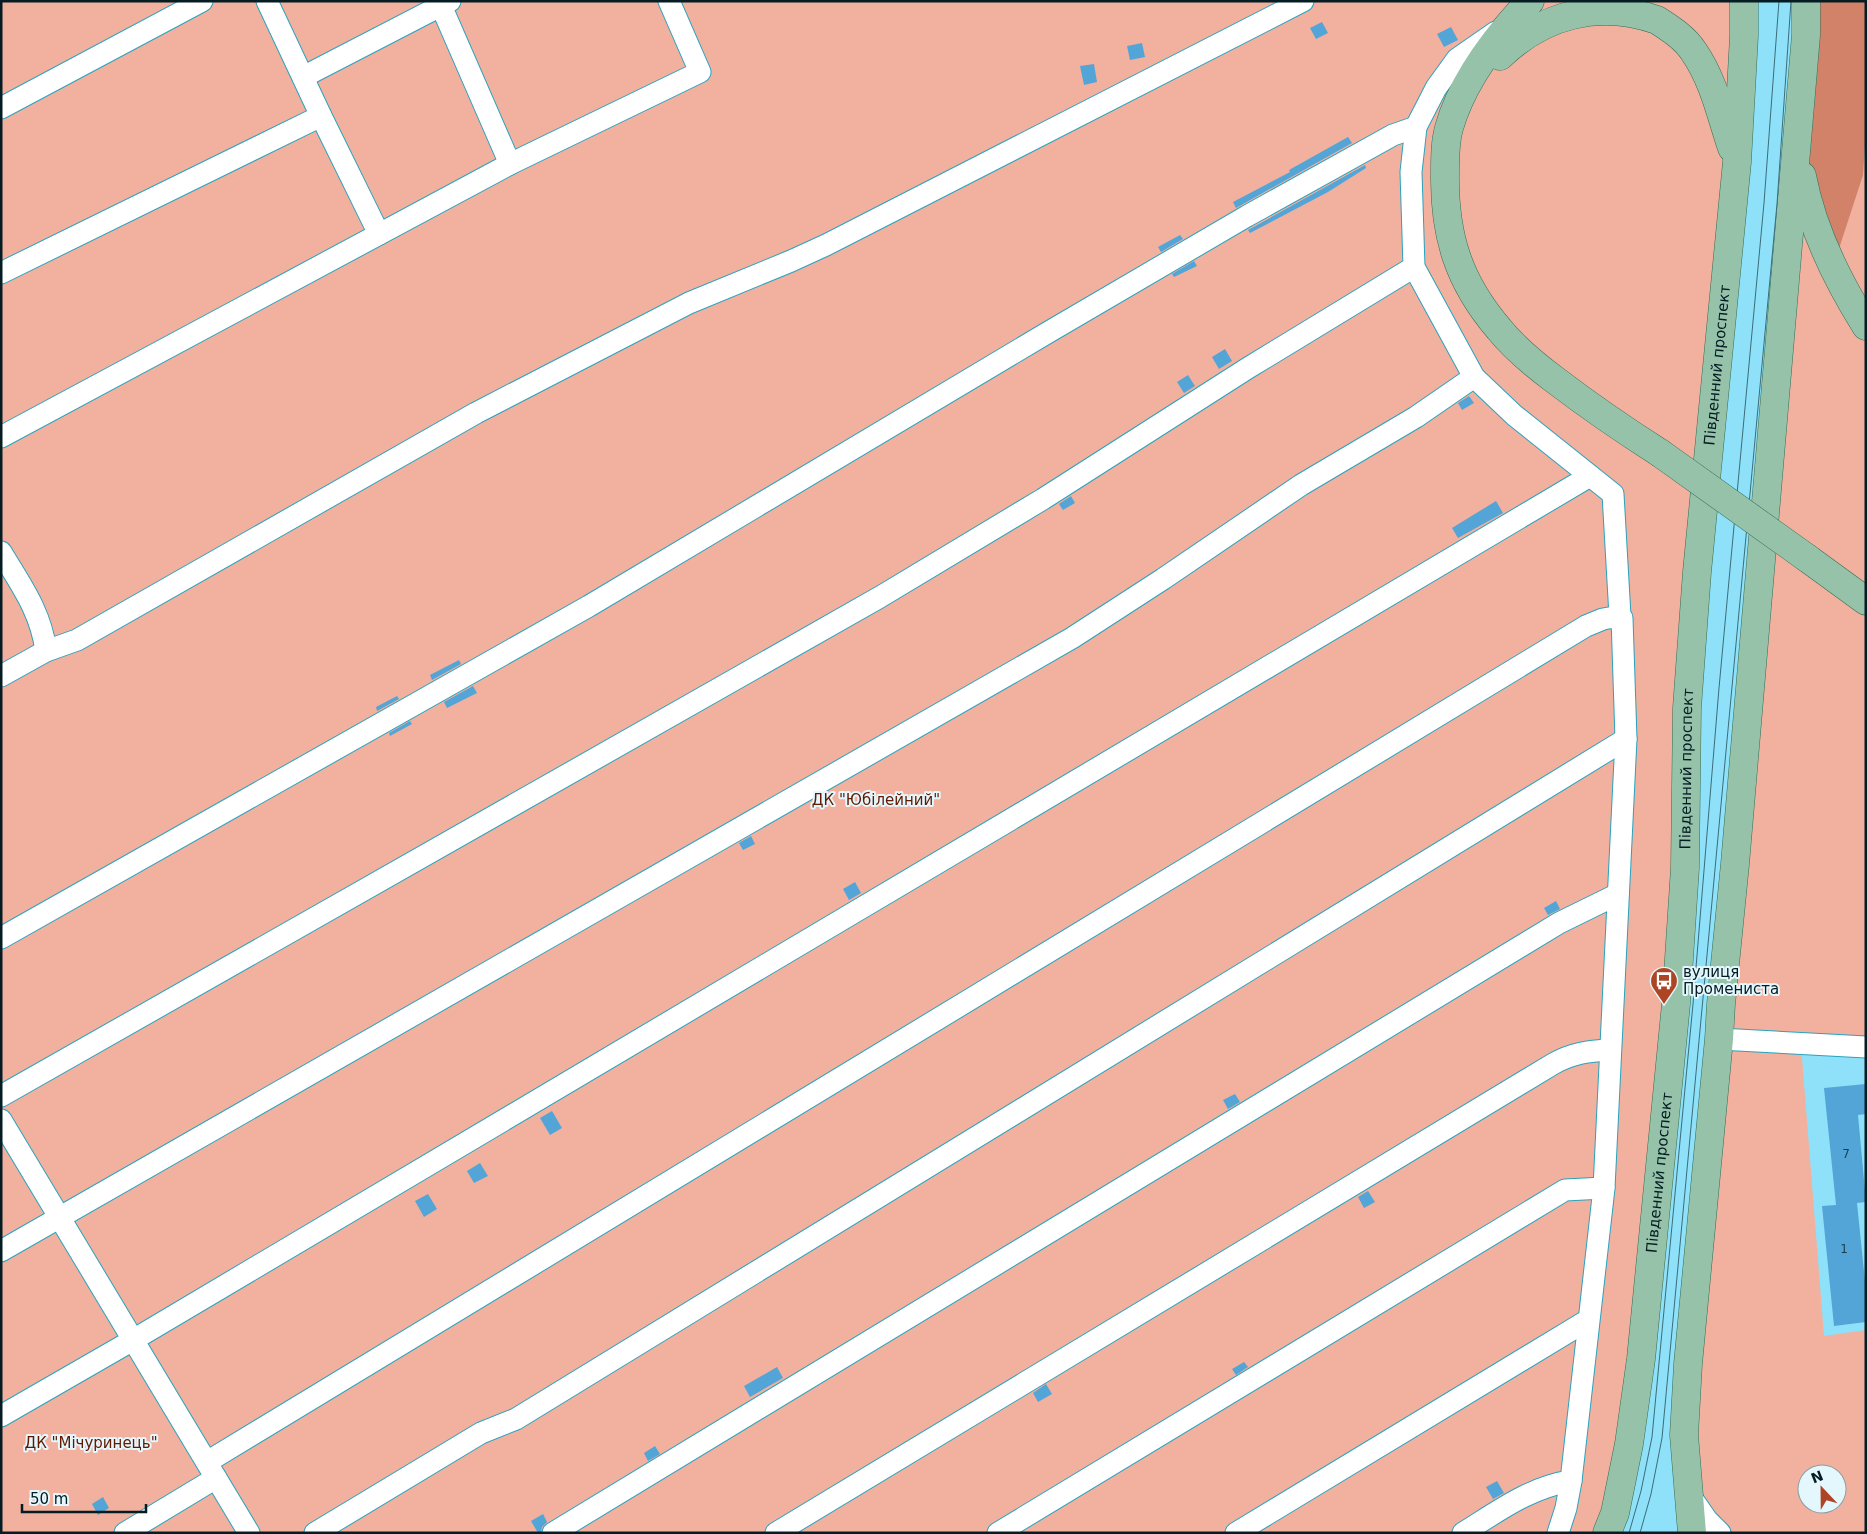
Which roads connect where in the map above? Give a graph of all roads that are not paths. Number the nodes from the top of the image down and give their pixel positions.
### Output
1 (202, 1) edge
2 (267, 1) edge
3 (669, 1) edge
4 (1303, 1) edge
5 (1744, 1) edge
6 (1806, 1) edge
7 (443, 3) edge
8 (1523, 9) edge
9 (303, 78) junction
10 (1, 108) edge
11 (1456, 109) junction
12 (321, 116) junction
13 (1416, 127) junction
14 (1797, 149) junction
15 (1737, 162) junction
16 (510, 164) junction
17 (379, 234) junction
18 (1414, 267) junction
19 (1, 273) edge
20 (1866, 326) edge
21 (1474, 377) junction
22 (1, 437) edge
23 (1590, 476) junction
24 (1, 552) edge
25 (1866, 600) edge
26 (1621, 617) junction
27 (46, 651) junction
28 (1, 676) edge
29 (1626, 739) junction
30 (1618, 894) junction
31 (1, 938) edge
32 (1719, 1039) junction
33 (1866, 1047) edge
34 (1610, 1050) junction
35 (1, 1096) edge
36 (1, 1120) edge
37 (1604, 1188) junction
38 (60, 1218) junction
39 (1, 1251) edge
40 (1588, 1320) junction
41 (133, 1340) junction
42 (1, 1416) edge
43 (211, 1470) junction
44 (1571, 1480) junction
45 (1688, 1492) junction
46 (124, 1533) edge
47 (249, 1533) edge
48 (315, 1533) edge
49 (553, 1533) edge
50 (776, 1533) edge
51 (998, 1533) edge
52 (1236, 1533) edge
53 (1463, 1533) edge
54 (1558, 1533) edge
55 (1607, 1533) edge
56 (1692, 1533) edge
57 (1720, 1533) edge

1 - 10 street
2 - 9 street
3 - 16 street
4 - 27 street
5 - 15 main road, Південний проспект
6 - 14 main road
7 - 9 street
7 - 16 street
8 - 11 main road
8 - 13 street
9 - 12 street
11 - 15 main road
11 - 25 main road, bridge
12 - 17 street
12 - 19 street
13 - 18 street
13 - 31 street
14 - 20 main road
14 - 32 main road
15 - 55 main road, Південний проспект
16 - 17 street
17 - 22 street
18 - 21 street
18 - 35 street
21 - 23 street
21 - 38 street
23 - 26 street
23 - 41 street
24 - 27 street
26 - 29 street
26 - 43 street
27 - 28 street
29 - 30 street
29 - 48 street
30 - 34 street
30 - 49 street
32 - 33 street
32 - 45 main road
34 - 37 street
34 - 50 street
36 - 38 street
37 - 40 street
37 - 51 street
38 - 39 street
38 - 41 street
40 - 44 street
40 - 52 street
41 - 42 street
41 - 43 street
43 - 46 street
43 - 47 street
44 - 53 street
44 - 54 street
45 - 56 main road
45 - 57 street

